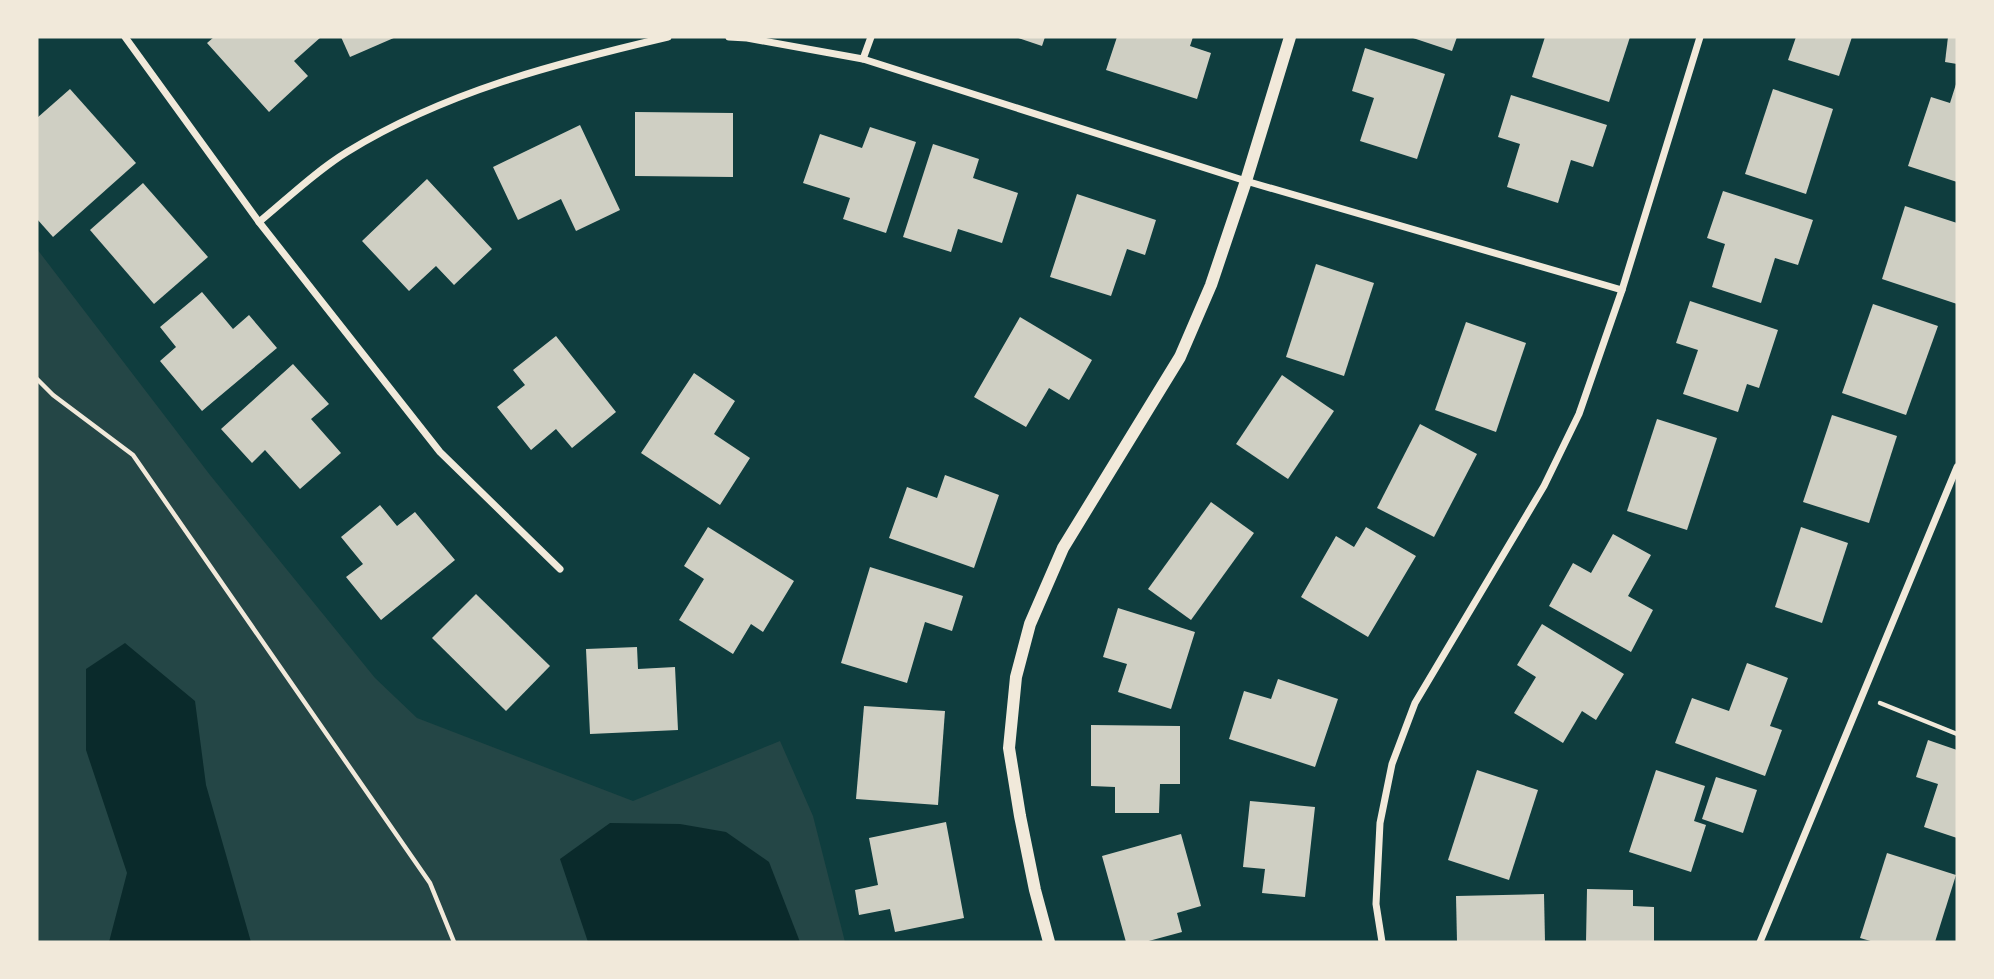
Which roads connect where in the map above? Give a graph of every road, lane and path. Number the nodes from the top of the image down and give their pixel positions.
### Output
1 (125, 37) edge
2 (668, 37) edge
3 (729, 37) edge
4 (871, 37) edge
5 (1290, 37) edge
6 (1700, 37) edge
7 (863, 59) junction
8 (1246, 181) junction
9 (259, 222) junction
10 (1622, 290) junction
11 (37, 379) edge
12 (1957, 467) edge
13 (560, 569) dead end
14 (1863, 695) junction
15 (1957, 734) edge
16 (454, 942) edge
17 (1049, 942) edge
18 (1382, 942) edge
19 (1760, 942) edge

1 - 9 street
2 - 9 street
3 - 7 street
4 - 7 street
5 - 8 street
6 - 10 street
7 - 8 street
8 - 10 street
8 - 17 street
9 - 13 street
10 - 18 street
11 - 16 path
12 - 14 street
14 - 15 path
14 - 19 street

